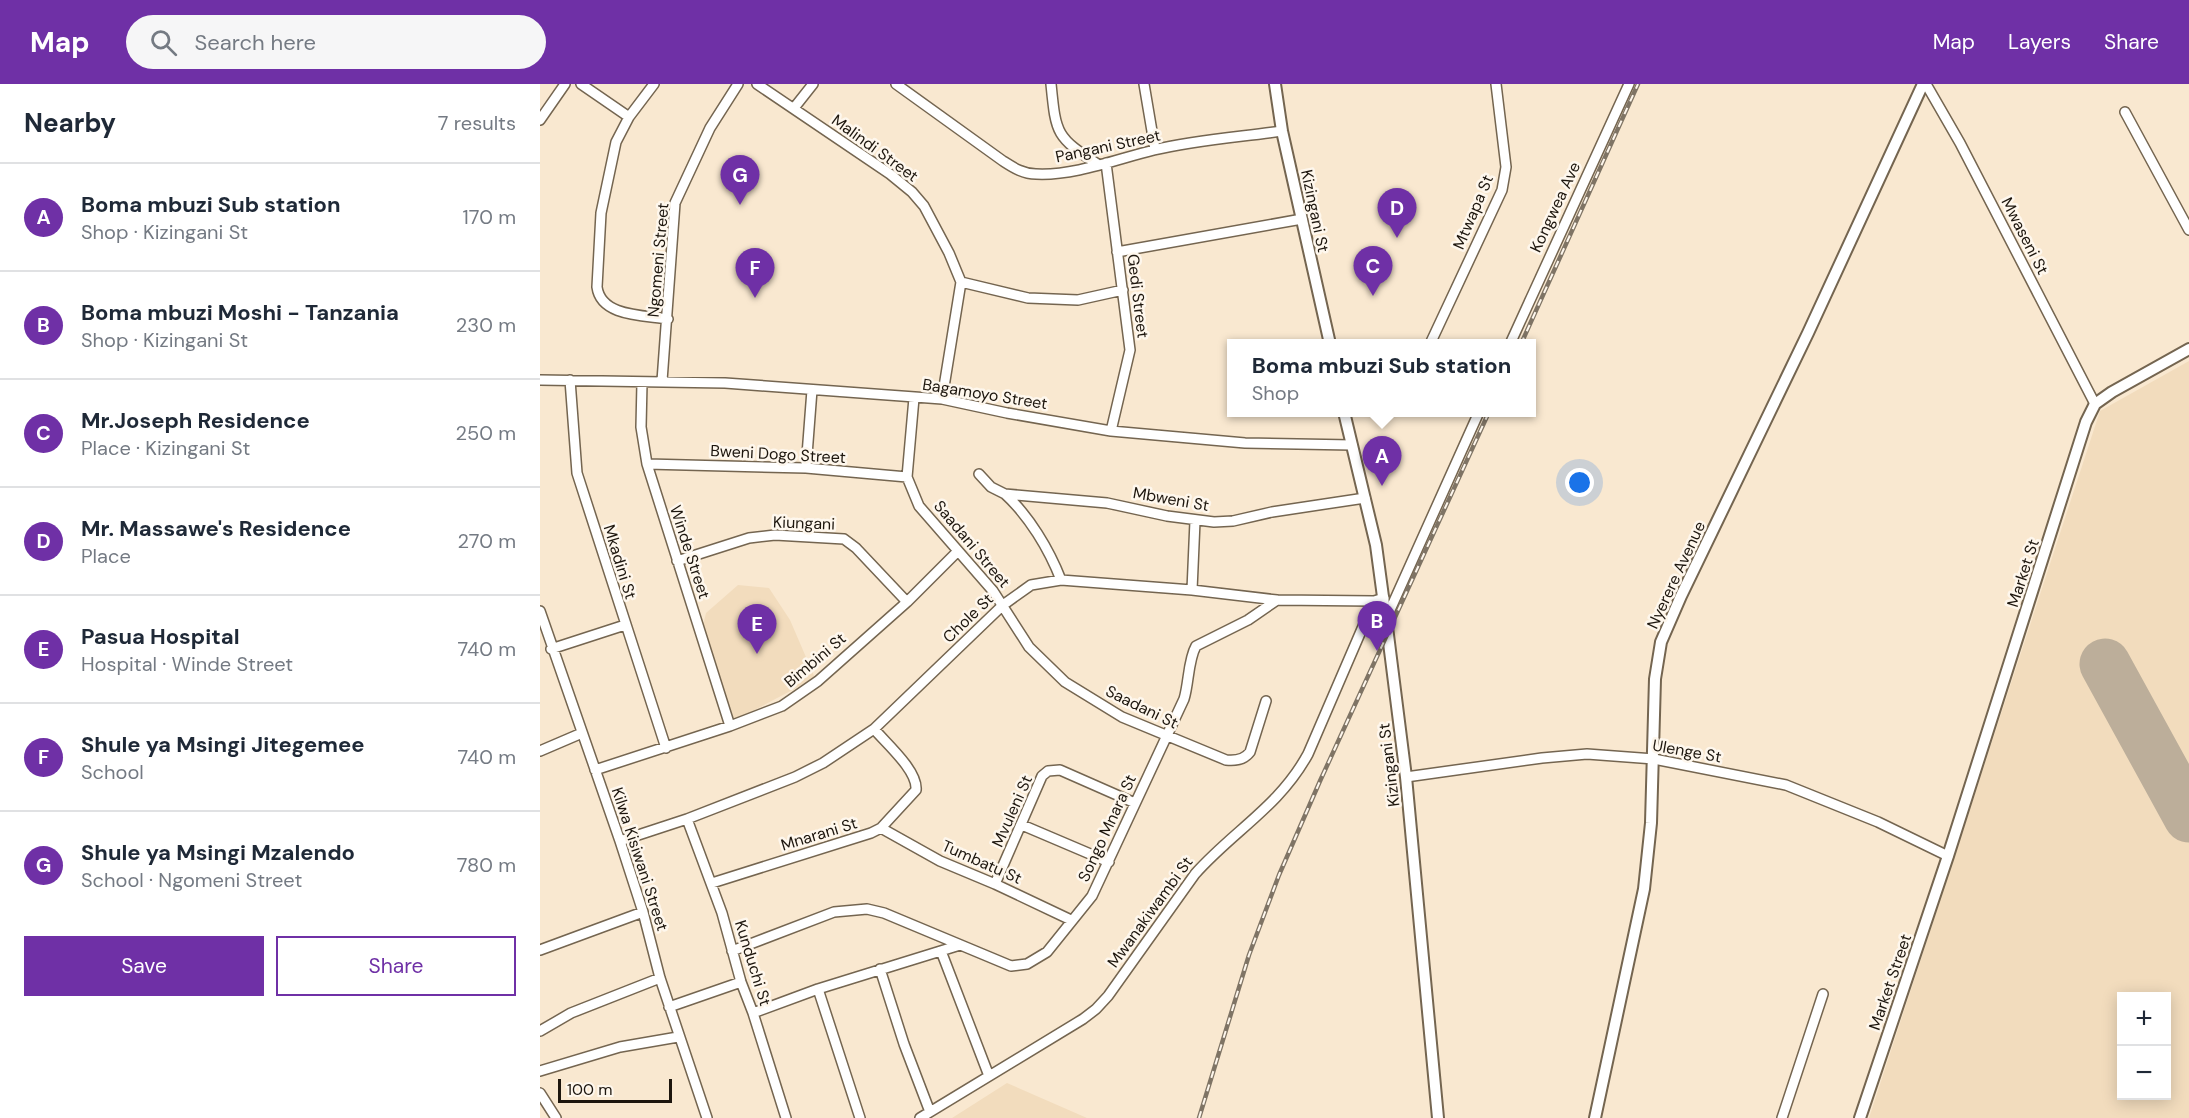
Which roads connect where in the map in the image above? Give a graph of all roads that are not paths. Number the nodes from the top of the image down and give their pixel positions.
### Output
1 (565, 84) edge
2 (581, 84) edge
3 (654, 84) edge
4 (738, 84) edge
5 (757, 84) edge
6 (813, 84) edge
7 (896, 84) edge
8 (1052, 84) edge
9 (1144, 84) edge
10 (1275, 84) edge
11 (1496, 84) edge
12 (1629, 84) edge
13 (1924, 84) edge
14 (794, 108) junction
15 (2125, 112) dead end
16 (629, 117) junction
17 (540, 120) edge
18 (1282, 131) junction
19 (1155, 149) junction
20 (1103, 164) junction
21 (1302, 219) junction
22 (2189, 230) edge
23 (1117, 252) junction
24 (961, 282) junction
25 (1123, 290) junction
26 (668, 319) junction
27 (1329, 339) edge
28 (1432, 339) edge
29 (1512, 339) edge
30 (2189, 350) edge
31 (540, 380) edge
32 (570, 380) junction
33 (662, 381) junction
34 (642, 383) junction
35 (812, 390) junction
36 (914, 398) junction
37 (942, 399) junction
38 (2095, 404) junction
39 (1345, 417) edge
40 (1477, 417) edge
41 (1111, 431) junction
42 (1353, 445) junction
43 (647, 464) junction
44 (806, 468) junction
45 (979, 474) dead end
46 (907, 477) junction
47 (1005, 494) junction
48 (1365, 498) junction
49 (1195, 521) junction
50 (958, 551) junction
51 (677, 561) junction
52 (1061, 580) junction
53 (1192, 590) junction
54 (1277, 600) junction
55 (1379, 600) junction
56 (907, 602) junction
57 (1003, 605) junction
58 (540, 611) edge
59 (1386, 619) junction
60 (625, 625) junction
61 (542, 628) edge
62 (552, 649) junction
63 (1266, 701) dead end
64 (730, 726) junction
65 (874, 729) junction
66 (582, 733) junction
67 (1166, 737) junction
68 (666, 748) junction
69 (540, 751) edge
70 (1654, 759) junction
71 (595, 770) junction
72 (1406, 777) junction
73 (1135, 803) junction
74 (687, 819) junction
75 (1022, 825) junction
76 (881, 828) junction
77 (620, 841) junction
78 (1948, 856) junction
79 (1109, 862) junction
80 (712, 884) junction
81 (995, 884) junction
82 (642, 912) junction
83 (1071, 920) junction
84 (960, 945) junction
85 (540, 950) edge
86 (732, 951) junction
87 (941, 951) junction
88 (880, 969) junction
89 (660, 978) junction
90 (741, 982) junction
91 (818, 989) junction
92 (1823, 994) dead end
93 (669, 1007) junction
94 (753, 1013) junction
95 (540, 1031) edge
96 (678, 1036) junction
97 (540, 1071) edge
98 (989, 1076) junction
99 (540, 1093) edge
100 (930, 1112) junction
101 (556, 1118) edge
102 (707, 1118) edge
103 (786, 1118) edge
104 (860, 1118) edge
105 (920, 1118) edge
106 (1438, 1118) edge
107 (1595, 1118) edge
108 (1782, 1118) edge
109 (1860, 1118) edge

1 - 17 street
2 - 16 street
3 - 16 street
4 - 26 street, Ngomeni Street
5 - 14 street, Malindi Street
6 - 14 street
7 - 20 street, Pangani Street
8 - 20 street
9 - 19 street
10 - 18 street, Kizingani St
11 - 28 street, Mtwapa St
12 - 29 street, Kongwea Ave
13 - 38 street, Mwaseni St
13 - 70 street, Nyerere Avenue
14 - 24 street, Malindi Street
15 - 22 street
16 - 26 street
18 - 19 street, Pangani Street
18 - 21 street, Kizingani St
19 - 20 street, Pangani Street
20 - 23 street, Gedi Street
21 - 23 street
21 - 27 street, Kizingani St
23 - 25 street, Gedi Street
24 - 25 street
24 - 37 street
25 - 41 street, Gedi Street
26 - 33 street, Ngomeni Street
30 - 38 street
31 - 32 street, Bagamoyo Street
32 - 34 street, Bagamoyo Street
32 - 60 street, Mkadini St
33 - 34 street, Bagamoyo Street
33 - 35 street, Bagamoyo Street
34 - 43 street, Winde Street
35 - 36 street, Bagamoyo Street
35 - 44 street
36 - 37 street, Bagamoyo Street
36 - 46 street, Saadani Street
37 - 41 street, Bagamoyo Street
38 - 78 street, Market St
39 - 42 street, Kizingani St
40 - 59 street
41 - 42 street, Bagamoyo Street
42 - 48 street, Kizingani St
43 - 44 street, Bweni Dogo Street
43 - 51 street, Winde Street
44 - 46 street, Bweni Dogo Street
45 - 47 street
46 - 50 street, Saadani Street
47 - 49 street, Mbweni St
47 - 52 street
48 - 49 street, Mbweni St
48 - 55 street, Kizingani St
49 - 53 street
50 - 56 street, Bimbini St
50 - 57 street, Saadani Street
51 - 56 street, Kiungani
51 - 64 street, Winde Street
52 - 53 street, Chole St
52 - 57 street, Chole St
53 - 54 street, Chole St
54 - 55 street, Chole St
54 - 67 street, Songo Mnara St
55 - 59 street, Kizingani St
55 - 98 street, Mwanakiwambi St
56 - 64 street, Bimbini St
57 - 65 street, Chole St
57 - 67 street, Saadani St
58 - 61 street, Kilwa Kisiwani Street
59 - 72 street, Kizingani St
60 - 62 street
60 - 68 street, Mkadini St
61 - 62 street, Kilwa Kisiwani Street
62 - 66 street, Kilwa Kisiwani Street
63 - 67 street, Saadani St
64 - 68 street, Bimbini St
65 - 74 street, Chole St
65 - 76 street, Mnarani St
66 - 69 street
66 - 71 street, Kilwa Kisiwani Street
67 - 73 street, Songo Mnara St
68 - 71 street, Bimbini St
70 - 72 street, Ulenge St
70 - 78 street, Ulenge St
70 - 107 street, Nyerere Avenue
71 - 77 street, Kilwa Kisiwani Street
72 - 106 street, Kizingani St
73 - 75 street, Mvuleni St
73 - 79 street, Songo Mnara St
74 - 77 street, Chole St
74 - 80 street, Kunduchi St
75 - 79 street
75 - 81 street, Mvuleni St
76 - 80 street, Mnarani St
76 - 81 street, Tumbatu St
77 - 82 street, Kilwa Kisiwani Street
78 - 109 street, Market Street
79 - 83 street, Songo Mnara St
80 - 86 street, Kunduchi St
81 - 83 street, Tumbatu St
82 - 85 street
82 - 89 street, Kilwa Kisiwani Street
83 - 84 street, Songo Mnara St
84 - 86 street, Songo Mnara St
84 - 87 street
86 - 90 street, Kunduchi St
87 - 88 street
87 - 98 street
88 - 91 street
88 - 100 street
89 - 93 street, Kilwa Kisiwani Street
89 - 95 street
90 - 93 street
90 - 94 street, Kunduchi St
91 - 94 street
91 - 104 street
92 - 108 street
93 - 96 street, Kilwa Kisiwani Street
94 - 103 street, Kunduchi St
96 - 97 street
96 - 102 street, Kilwa Kisiwani Street
98 - 100 street, Mwanakiwambi St
99 - 101 street
100 - 105 street, Mwanakiwambi St

